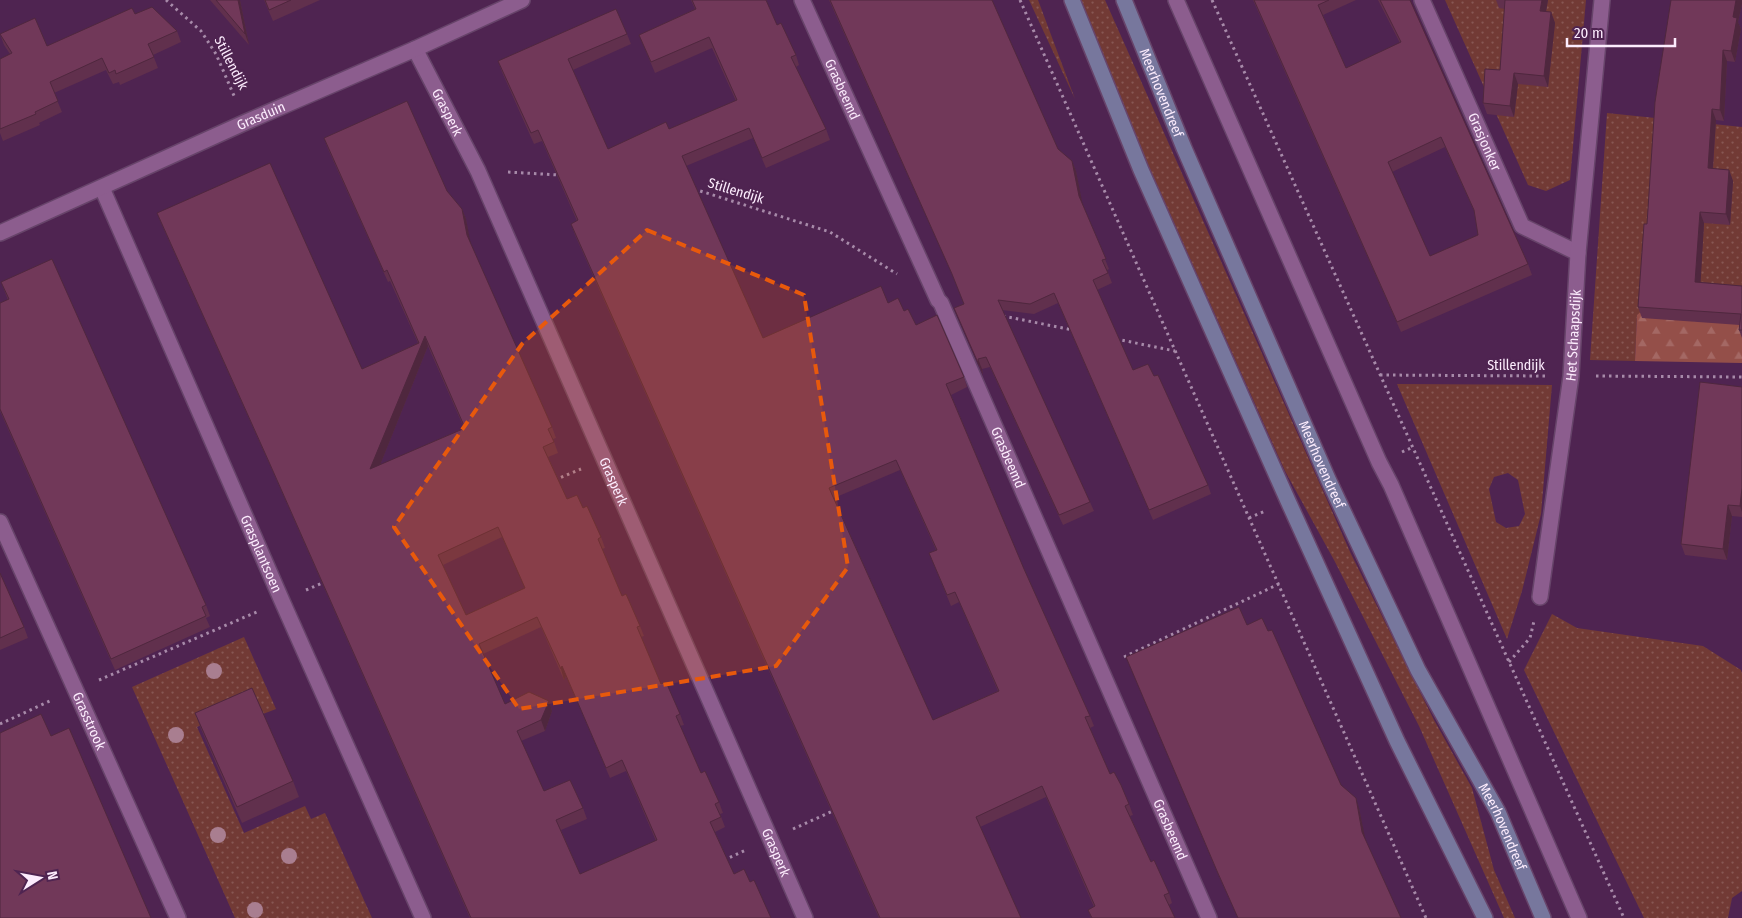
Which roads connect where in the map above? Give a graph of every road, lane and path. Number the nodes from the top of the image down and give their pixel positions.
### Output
1 (166, 0) edge
2 (522, 0) edge
3 (802, 0) edge
4 (1020, 0) edge
5 (1072, 0) edge
6 (1124, 0) edge
7 (1176, 0) edge
8 (1212, 0) edge
9 (1422, 0) edge
10 (1602, 0) edge
11 (415, 49) junction
12 (246, 122) junction
13 (478, 171) junction
14 (565, 175) edge
15 (102, 188) junction
16 (690, 188) edge
17 (0, 233) edge
18 (1578, 253) junction
19 (938, 300) junction
20 (1000, 315) edge
21 (1078, 331) edge
22 (1107, 337) edge
23 (1176, 351) junction
24 (1380, 375) junction
25 (1571, 376) junction
26 (1742, 377) edge
27 (0, 522) edge
28 (1279, 584) junction
29 (1540, 597) joint
30 (1509, 662) junction
31 (1101, 668) junction
32 (841, 807) edge
33 (770, 839) junction
34 (715, 864) edge
35 (178, 918) edge
36 (423, 918) edge
37 (805, 918) edge
38 (1209, 918) edge
39 (1426, 918) edge
40 (1485, 918) edge
41 (1543, 918) edge
42 (1578, 918) edge
43 (1624, 918) edge

1 - 12 path, Stillendijk
2 - 11 street, Grasduin
3 - 19 street, Grasbeemd
4 - 23 path
5 - 40 main road
6 - 41 main road, Meerhovendreef
7 - 42 street
8 - 24 path
9 - 18 street, Grasjonker
10 - 18 street, Het Schaapsdijk
11 - 12 street, Grasduin
11 - 13 street, Grasperk
12 - 15 street, Grasduin
13 - 14 path
13 - 33 street, Grasperk
15 - 17 street, Grasduin
15 - 36 street, Grasplantsoen
16 - 19 path, Stillendijk
18 - 25 street, Het Schaapsdijk
19 - 31 street, Grasbeemd
20 - 21 path
22 - 23 path
23 - 28 path
24 - 25 path, Stillendijk
24 - 30 path
25 - 26 path, Stillendijk
25 - 29 street, Het Schaapsdijk
27 - 35 street, Grasstrook
28 - 31 path
28 - 39 path
29 - 30 path
30 - 43 path
31 - 38 street, Grasbeemd
32 - 33 path
33 - 34 path
33 - 37 street, Grasperk

